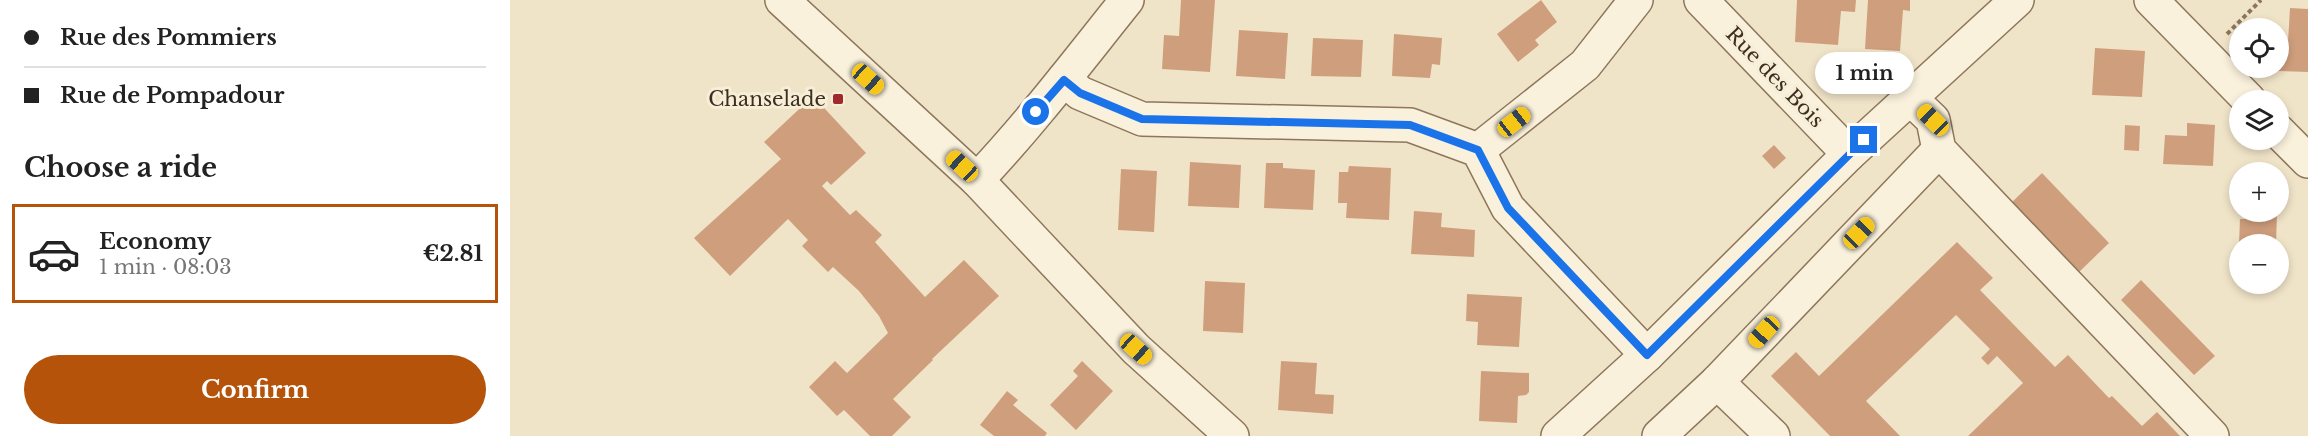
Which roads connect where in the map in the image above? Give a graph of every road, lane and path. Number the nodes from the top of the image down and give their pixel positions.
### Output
1 (782, 0) edge
2 (1127, 0) edge
3 (1636, 0) edge
4 (1701, 0) edge
5 (2017, 0) edge
6 (2151, 0) edge
7 (2261, 0) edge
8 (2206, 56) junction
9 (1064, 80) junction
10 (2239, 90) edge
11 (1910, 98) junction
12 (2289, 142) edge
13 (1478, 150) junction
14 (1938, 150) junction
15 (1848, 154) junction
16 (2308, 162) edge
17 (977, 180) junction
18 (1647, 355) junction
19 (1717, 382) junction
20 (1232, 436) edge
21 (1558, 436) edge
22 (1659, 436) edge
23 (1773, 436) edge
24 (2212, 436) edge

1 - 17 street
2 - 9 street
3 - 13 street
4 - 15 street, Rue des Bois
5 - 11 street
6 - 8 street
7 - 8 path
8 - 10 street
9 - 13 street
9 - 17 street
11 - 14 street
11 - 15 street
12 - 16 street
13 - 18 street
14 - 19 street
14 - 24 street
15 - 18 street
17 - 20 street
18 - 21 street
19 - 22 street
19 - 23 street

